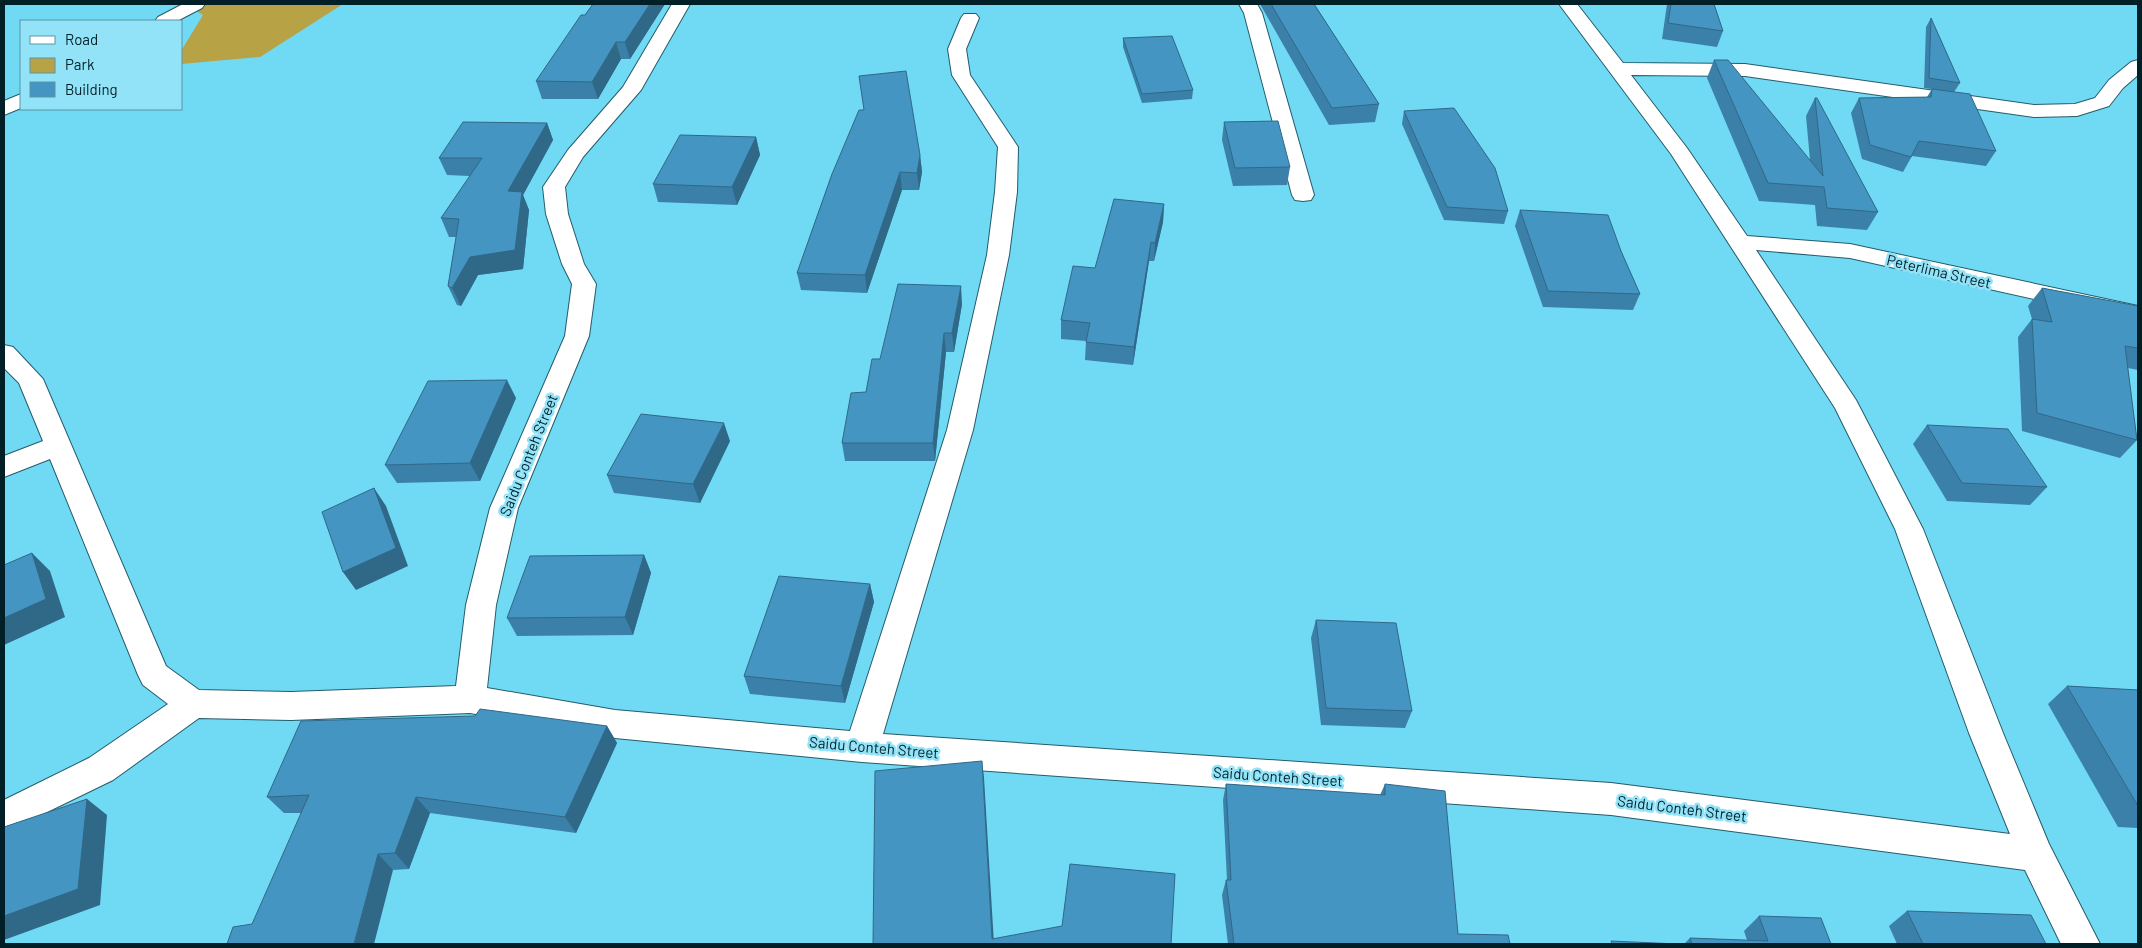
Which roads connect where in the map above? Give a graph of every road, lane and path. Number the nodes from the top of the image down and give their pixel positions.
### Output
1 (196, 4) edge
2 (681, 4) edge
3 (1248, 4) edge
4 (1568, 4) edge
5 (970, 18) dead end
6 (166, 20) edge
7 (2138, 66) edge
8 (1618, 69) junction
9 (20, 101) edge
10 (4, 110) edge
11 (1303, 195) dead end
12 (1738, 242) junction
13 (2138, 314) edge
14 (4, 353) edge
15 (57, 446) junction
16 (4, 467) edge
17 (470, 699) junction
18 (193, 704) junction
19 (862, 747) junction
20 (4, 817) edge
21 (2036, 854) junction
22 (2081, 944) edge

1 - 6 street
2 - 17 street, Saidu Conteh Street
3 - 11 street
4 - 8 street
5 - 19 street
7 - 8 street
8 - 12 street
9 - 10 street
12 - 13 street, Peterlima Street
12 - 21 street
14 - 15 street
15 - 16 street
15 - 18 street
17 - 18 street
17 - 19 street, Saidu Conteh Street
18 - 20 street
19 - 21 street, Saidu Conteh Street
21 - 22 street

